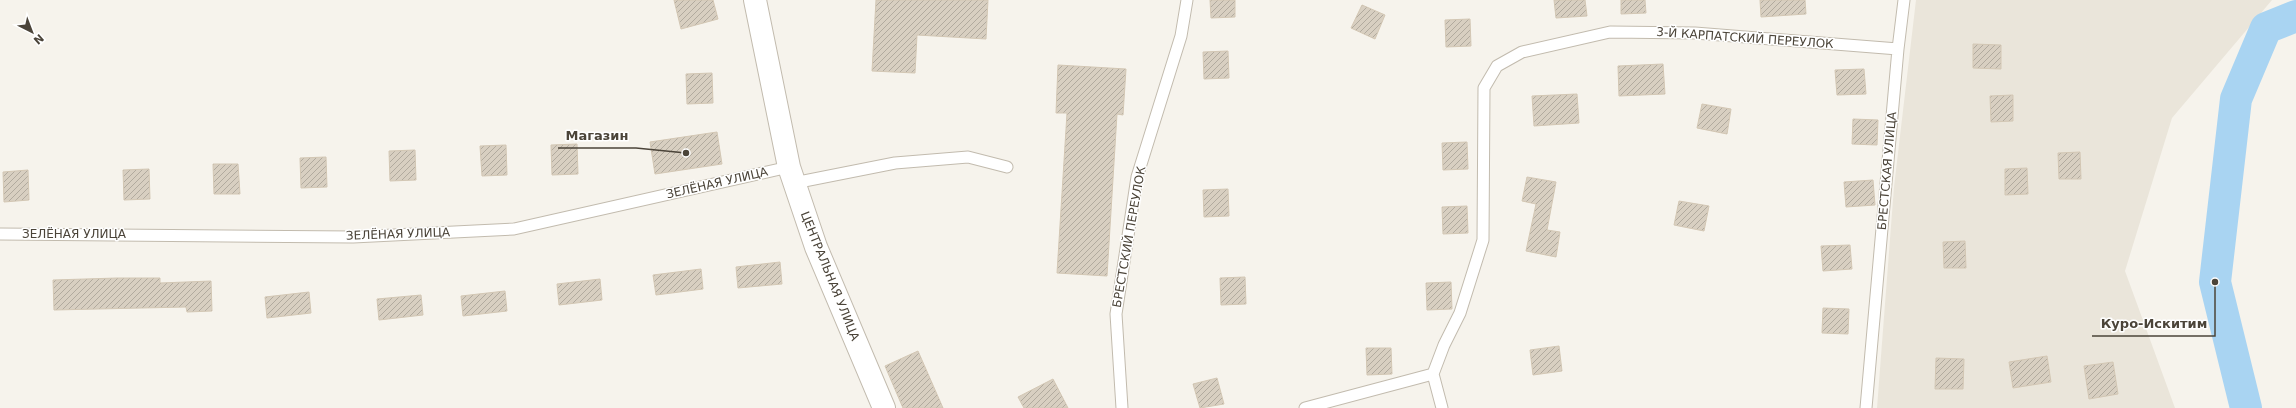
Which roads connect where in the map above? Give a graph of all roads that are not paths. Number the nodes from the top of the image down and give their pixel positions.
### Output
1 (755, 0) edge
2 (1187, 0) edge
3 (1904, 0) edge
4 (1898, 49) junction
5 (1007, 167) dead end
6 (792, 175) junction
7 (0, 234) edge
8 (1433, 374) junction
9 (884, 408) edge
10 (1122, 408) edge
11 (1305, 408) edge
12 (1442, 408) edge
13 (1866, 408) edge

1 - 6 street, ЦЕНТРАЛЬНАЯ УЛИЦА
2 - 10 lane, БРЕСТСКИЙ ПЕРЕУЛОК
3 - 4 lane, БРЕСТСКАЯ УЛИЦА
4 - 8 lane, 3-Й КАРПАТСКИЙ ПЕРЕУЛОК
4 - 13 lane, БРЕСТСКАЯ УЛИЦА
5 - 6 lane, ЗЕЛЁНАЯ УЛИЦА
6 - 7 lane, ЗЕЛЁНАЯ УЛИЦА
6 - 9 street, ЦЕНТРАЛЬНАЯ УЛИЦА
8 - 11 lane
8 - 12 lane

